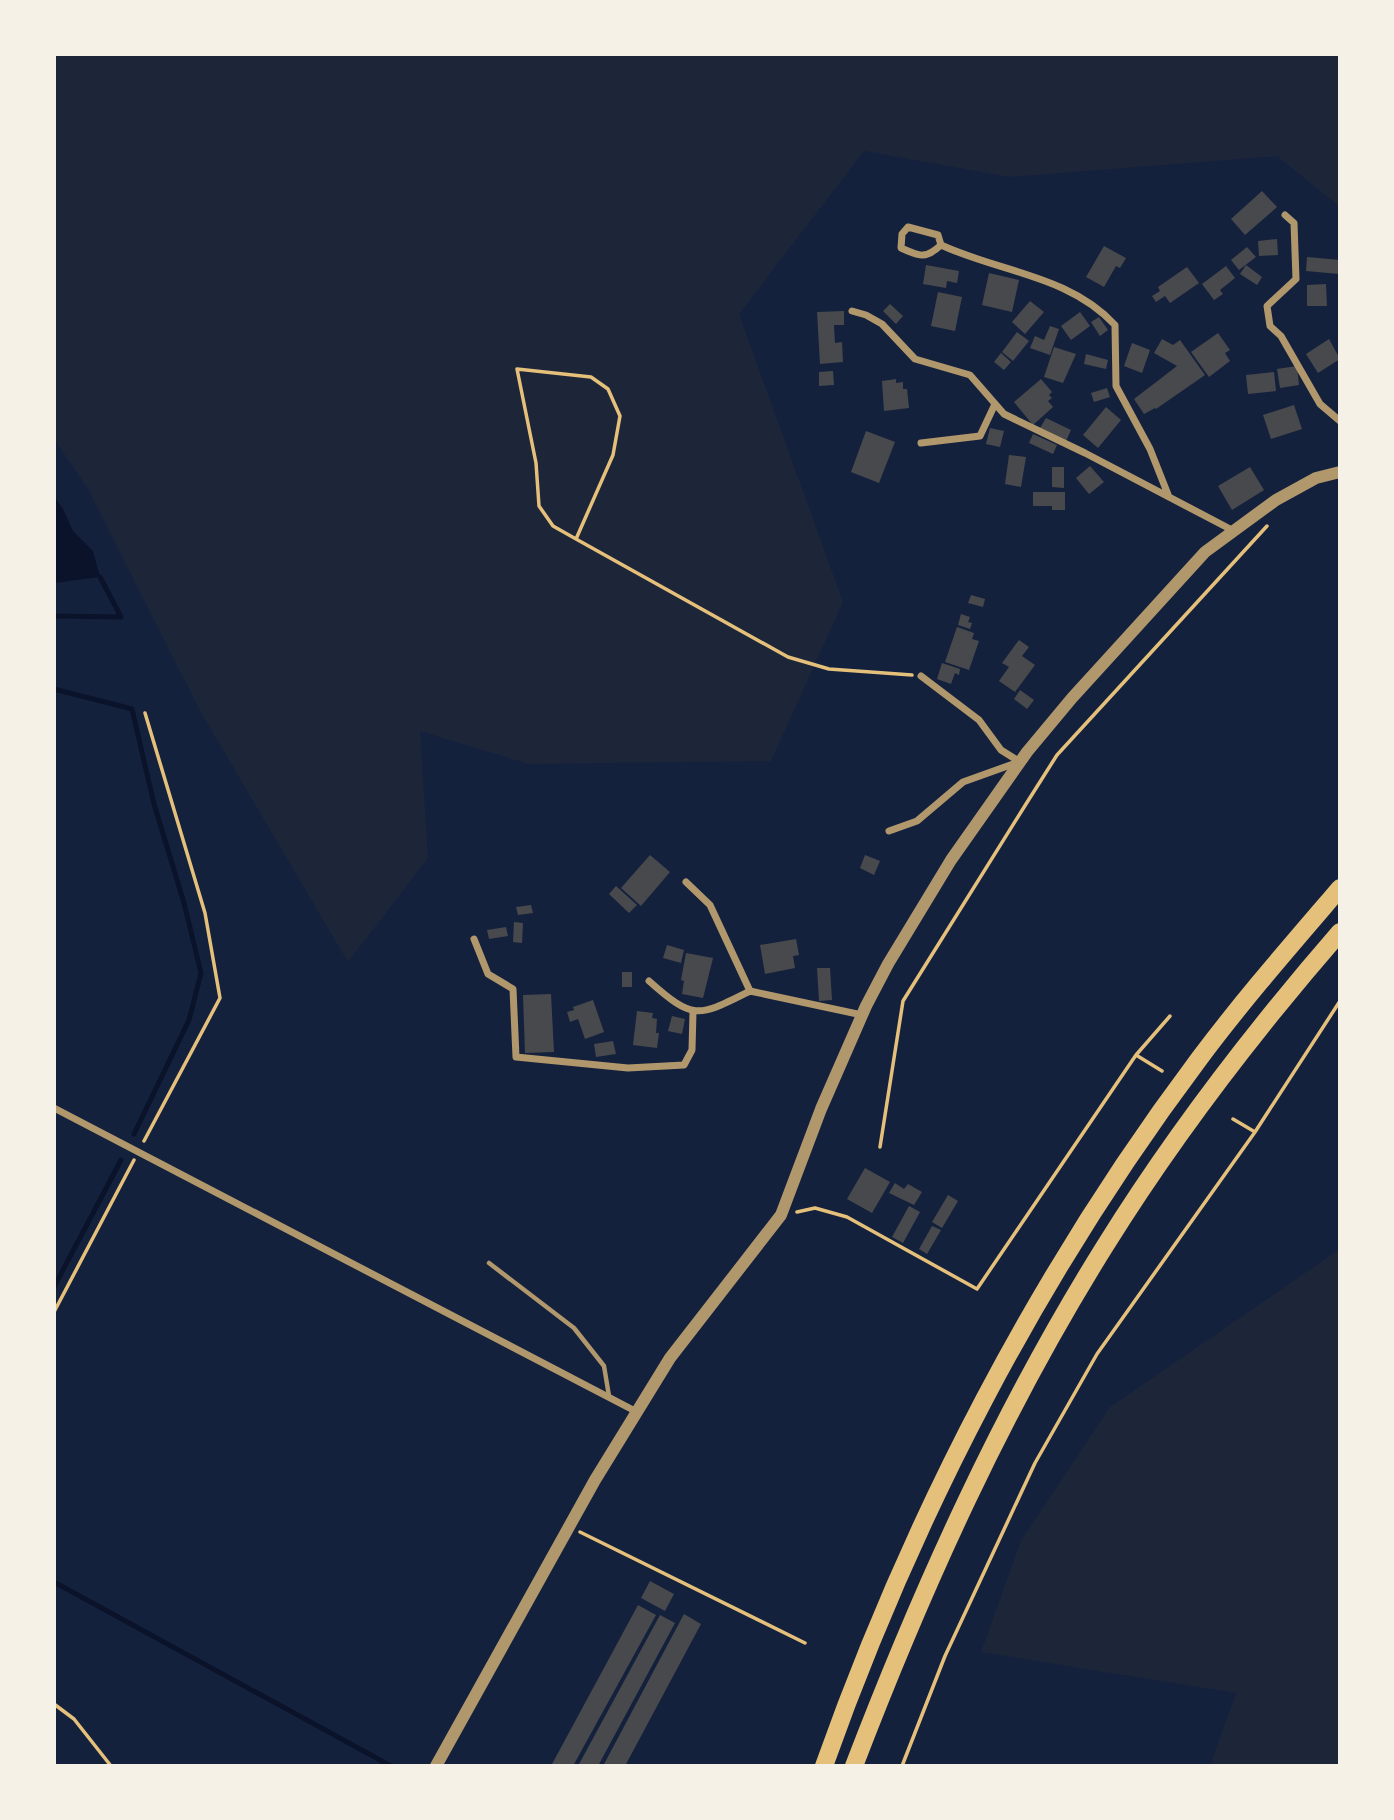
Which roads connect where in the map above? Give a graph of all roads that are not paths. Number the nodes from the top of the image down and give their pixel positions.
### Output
1 (1285, 215) dead end
2 (941, 245) junction
3 (852, 311) dead end
4 (995, 404) junction
5 (1340, 421) edge
6 (920, 443) dead end
7 (1340, 472) edge
8 (1168, 497) junction
9 (1232, 530) junction
10 (921, 676) road end
11 (1020, 762) junction
12 (889, 831) dead end
13 (686, 882) dead end
14 (1340, 888) edge
15 (1340, 932) edge
16 (474, 939) dead end
17 (649, 981) dead end
18 (750, 991) junction
19 (693, 1012) junction
20 (862, 1015) junction
21 (54, 1108) edge
22 (489, 1263) dead end
23 (609, 1397) junction
24 (637, 1412) junction
25 (436, 1766) edge
26 (824, 1766) edge
27 (854, 1766) edge

1 - 5 street
2 - 2 street
2 - 8 street
3 - 4 street
4 - 6 street
4 - 8 street
7 - 9 street
8 - 9 street
9 - 11 street
10 - 11 street
11 - 12 street
11 - 20 street
13 - 18 street
14 - 26 highway
15 - 27 highway
16 - 19 street
17 - 19 street
18 - 19 street
18 - 20 street
20 - 24 street
21 - 23 street
22 - 23 lane
23 - 24 street
24 - 25 street

